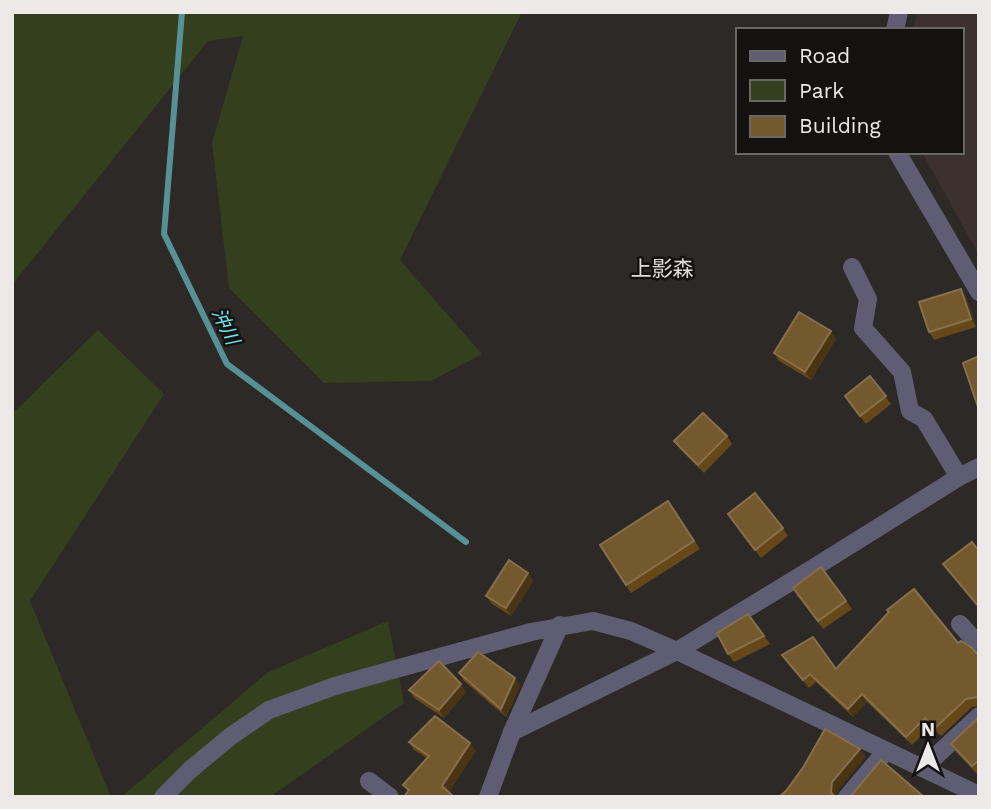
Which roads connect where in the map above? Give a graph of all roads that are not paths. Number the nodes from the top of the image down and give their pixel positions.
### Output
1 (898, 154) edge
2 (852, 267) dead end
3 (979, 292) edge
4 (979, 467) edge
5 (959, 477) junction
6 (960, 624) dead end
7 (560, 625) junction
8 (979, 645) edge
9 (677, 651) junction
10 (979, 716) edge
11 (512, 732) junction
12 (886, 751) junction
13 (923, 768) junction
14 (369, 781) dead end
15 (979, 795) edge
16 (163, 797) edge
17 (390, 797) edge
18 (488, 797) edge
19 (847, 797) edge

1 - 3 street
2 - 5 street
4 - 5 street
5 - 9 street
6 - 8 street
7 - 9 street
7 - 11 street
7 - 16 street
9 - 11 street
9 - 12 street
10 - 13 street
11 - 18 street
12 - 13 street
12 - 19 street
13 - 15 street
14 - 17 street

